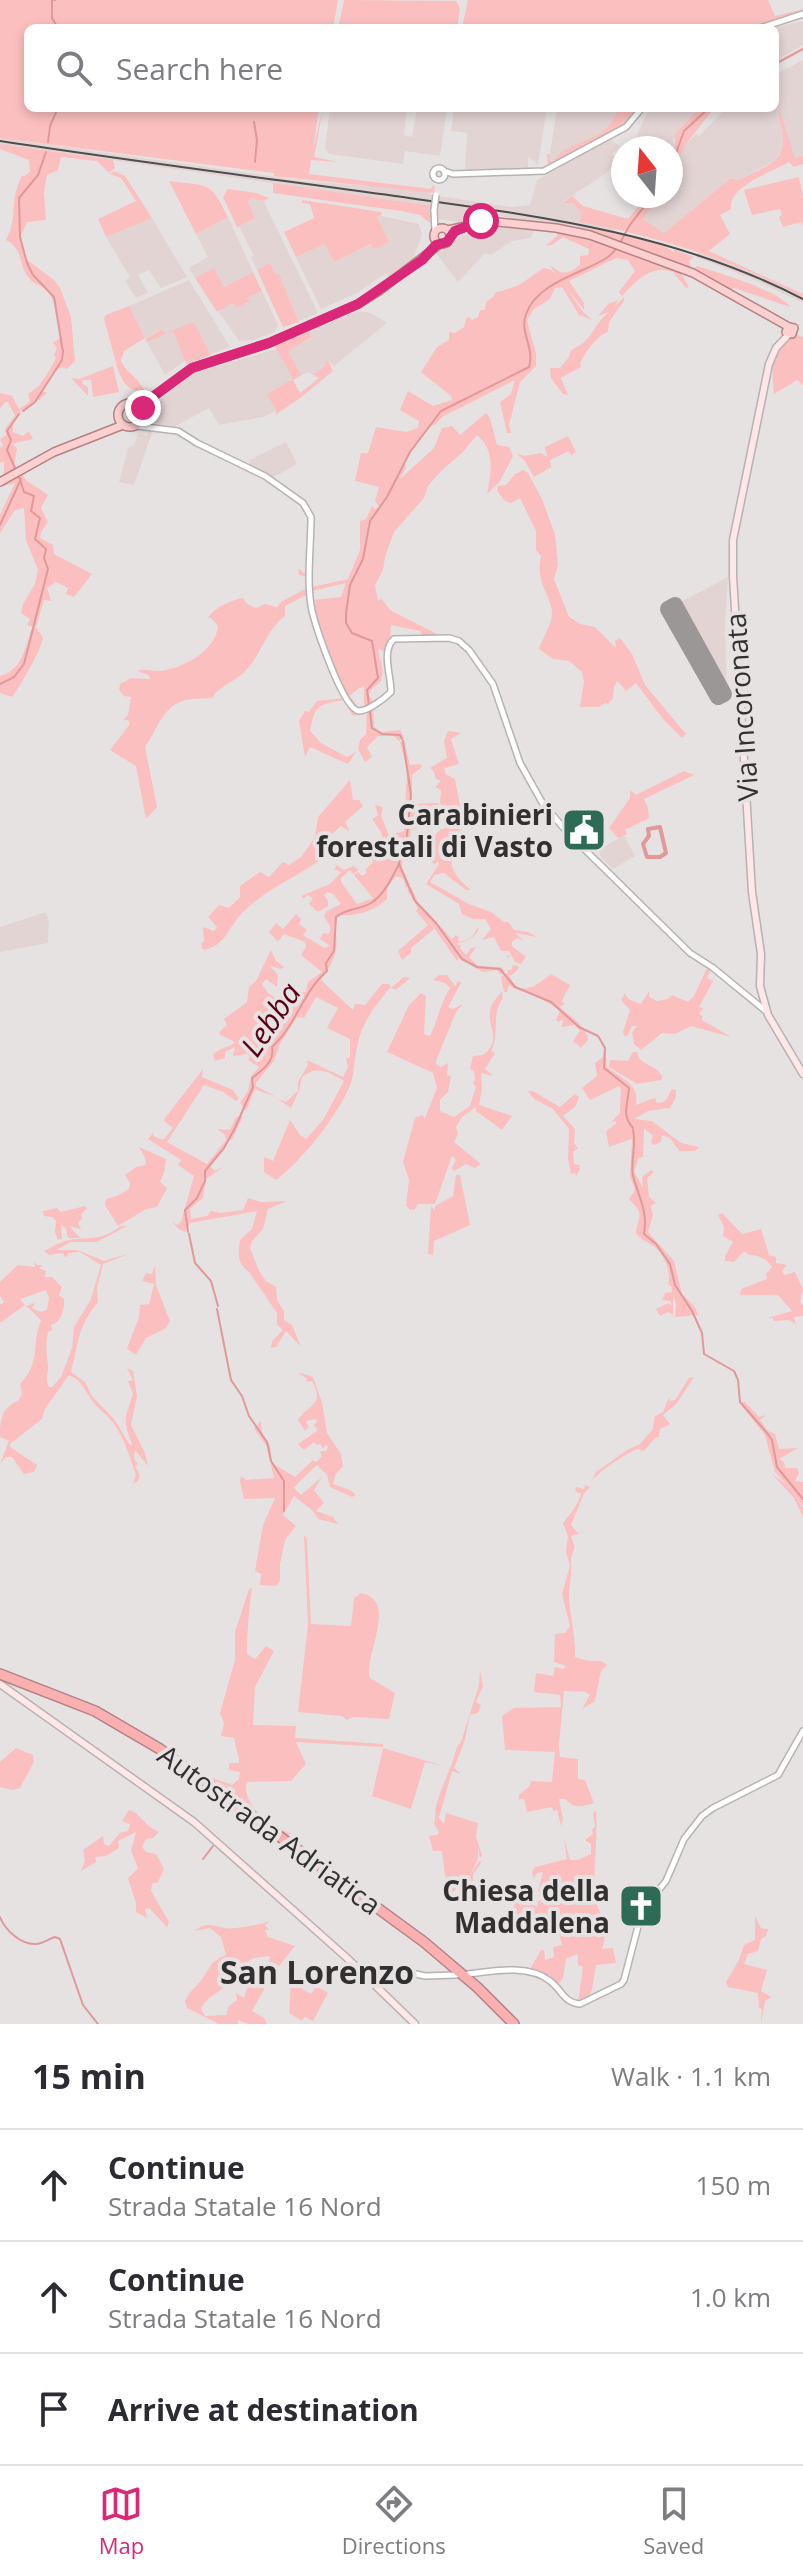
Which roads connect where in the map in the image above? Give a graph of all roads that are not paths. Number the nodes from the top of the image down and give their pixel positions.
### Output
1 (803, 14) edge
2 (772, 24) edge
3 (639, 112) edge
4 (443, 236) junction
5 (788, 331) junction
6 (803, 334) edge
7 (147, 401) junction
8 (135, 404) junction
9 (120, 418) junction
10 (142, 422) junction
11 (0, 482) edge
12 (767, 1012) junction
13 (803, 1074) edge
14 (0, 1675) edge
15 (0, 1684) edge
16 (803, 1731) edge
17 (468, 1974) dead end
18 (456, 1975) dead end
19 (375, 1984) junction
20 (415, 2024) edge
21 (512, 2024) edge

1 - 2 street
3 - 4 street, bridge
4 - 5 main road
4 - 7 main road
5 - 6 main road
5 - 12 main road, Via Incoronata
7 - 8 main road
7 - 10 main road
8 - 9 main road
8 - 10 main road
9 - 10 main road
9 - 11 main road
10 - 12 street
12 - 13 main road, Via Incoronata
14 - 21 highway, Autostrada Adriatica
15 - 19 main road
16 - 17 street
18 - 19 street
19 - 20 main road

